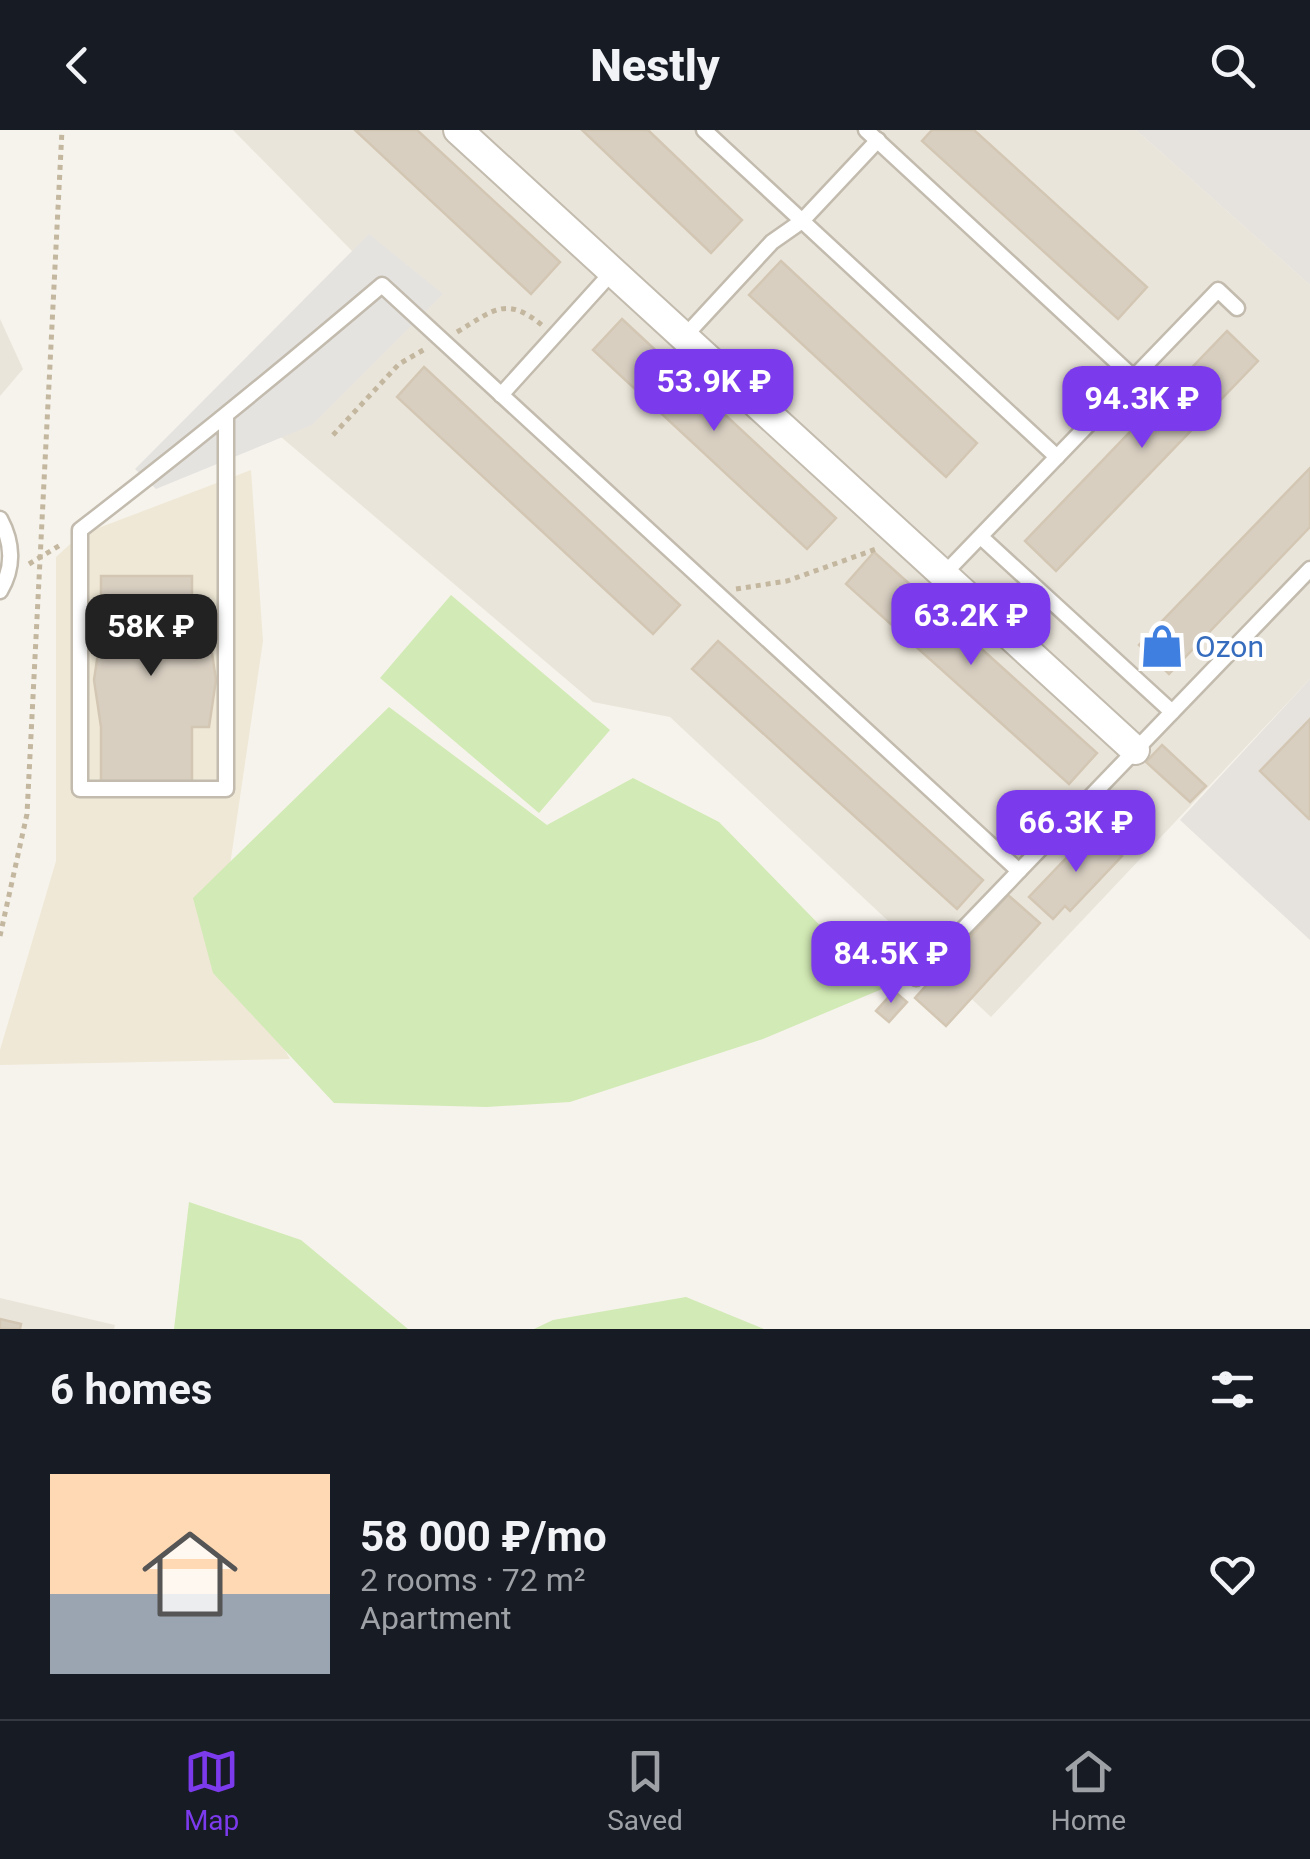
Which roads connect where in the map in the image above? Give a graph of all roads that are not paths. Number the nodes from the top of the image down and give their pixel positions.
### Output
1 (458, 130) edge
2 (704, 130) edge
3 (872, 135) edge
4 (802, 221) junction
5 (614, 270) junction
6 (1238, 308) dead end
7 (685, 336) junction
8 (1134, 378) junction
9 (501, 394) junction
10 (226, 416) junction
11 (1058, 457) junction
12 (0, 519) edge
13 (981, 536) junction
14 (1310, 569) edge
15 (944, 574) junction
16 (0, 591) edge
17 (1172, 712) junction
18 (1136, 750) junction
19 (1019, 871) junction
20 (916, 978) dead end

1 - 5 street
2 - 4 lane
3 - 4 lane
3 - 8 lane
4 - 7 lane
4 - 11 lane
5 - 7 street
5 - 9 lane
6 - 8 lane
7 - 15 street
8 - 11 lane
9 - 10 lane
9 - 19 lane
10 - 10 lane
11 - 13 lane
12 - 16 lane
13 - 15 lane
13 - 17 lane
14 - 17 lane
15 - 18 street
17 - 18 lane
18 - 19 lane
19 - 20 lane

